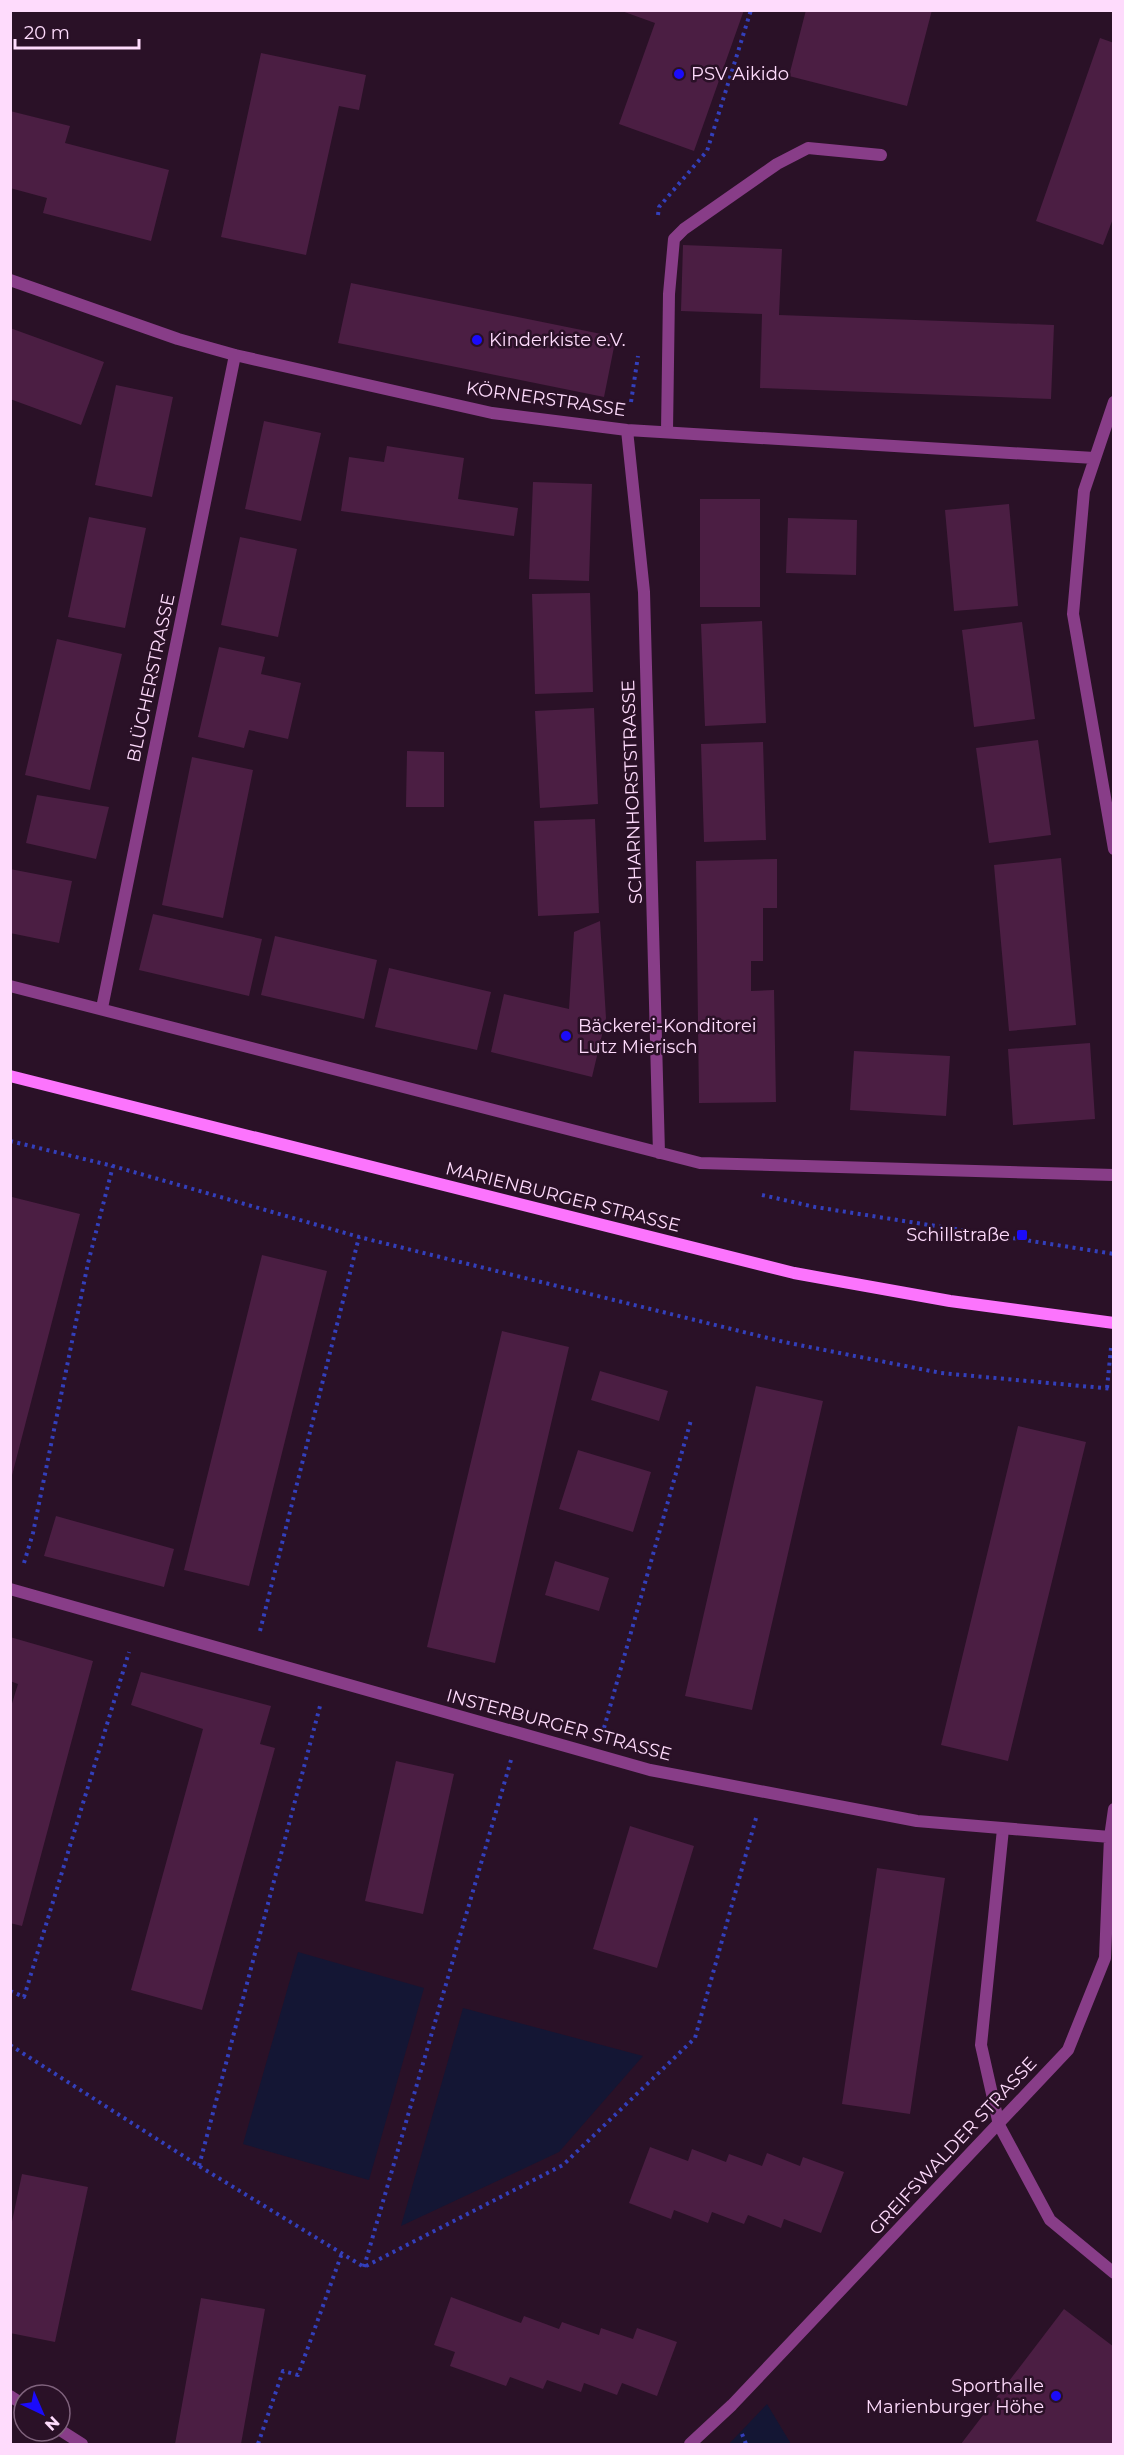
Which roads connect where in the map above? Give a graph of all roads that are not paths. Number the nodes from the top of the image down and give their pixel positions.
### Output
1 (881, 155) dead end
2 (10, 280) edge
3 (235, 355) junction
4 (1113, 402) edge
5 (627, 430) junction
6 (667, 431) junction
7 (1094, 458) junction
8 (1113, 849) edge
9 (10, 986) edge
10 (102, 1008) junction
11 (10, 1076) edge
12 (659, 1153) junction
13 (1113, 1175) edge
14 (1113, 1323) edge
15 (10, 1589) edge
16 (1113, 1809) edge
17 (1003, 1828) junction
18 (1110, 1837) junction
19 (999, 2125) junction
20 (1113, 2273) edge
21 (690, 2445) edge

1 - 6 street
2 - 3 street, KÖRNERSTRASSE
3 - 5 street, KÖRNERSTRASSE
3 - 10 street, BLÜCHERSTRASSE
4 - 7 street
5 - 6 street, KÖRNERSTRASSE
5 - 12 street, SCHARNHORSTSTRASSE
6 - 7 street, KÖRNERSTRASSE
7 - 8 street
9 - 10 street
10 - 12 street
11 - 14 main road, MARIENBURGER STRASSE
12 - 13 street
15 - 17 street, INSTERBURGER STRASSE
16 - 18 street, GREIFSWALDER STRASSE
17 - 18 street, INSTERBURGER STRASSE
17 - 19 street
18 - 19 street, GREIFSWALDER STRASSE
19 - 20 street
19 - 21 street, GREIFSWALDER STRASSE

